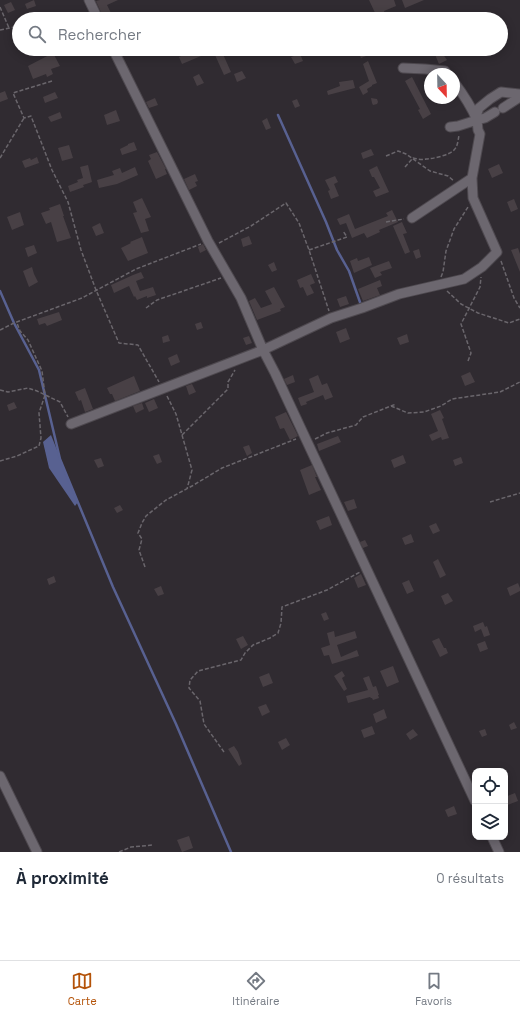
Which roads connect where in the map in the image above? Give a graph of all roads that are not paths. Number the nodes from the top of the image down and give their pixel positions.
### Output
1 (89, 0) edge
2 (95, 12) edge
3 (116, 56) edge
4 (403, 68) dead end
5 (424, 69) edge
6 (460, 89) edge
7 (520, 94) edge
8 (520, 97) edge
9 (476, 118) junction
10 (450, 127) dead end
11 (472, 178) junction
12 (412, 218) road end
13 (263, 350) junction
14 (71, 424) road end
15 (0, 776) edge
16 (472, 795) edge
17 (493, 840) edge
18 (37, 852) edge
19 (499, 852) edge

1 - 2 street
3 - 13 street
4 - 5 street
6 - 9 street
7 - 9 street
8 - 9 street
9 - 10 street
9 - 11 street
11 - 12 street
11 - 13 street
13 - 14 street
13 - 16 street
15 - 18 street
17 - 19 street

